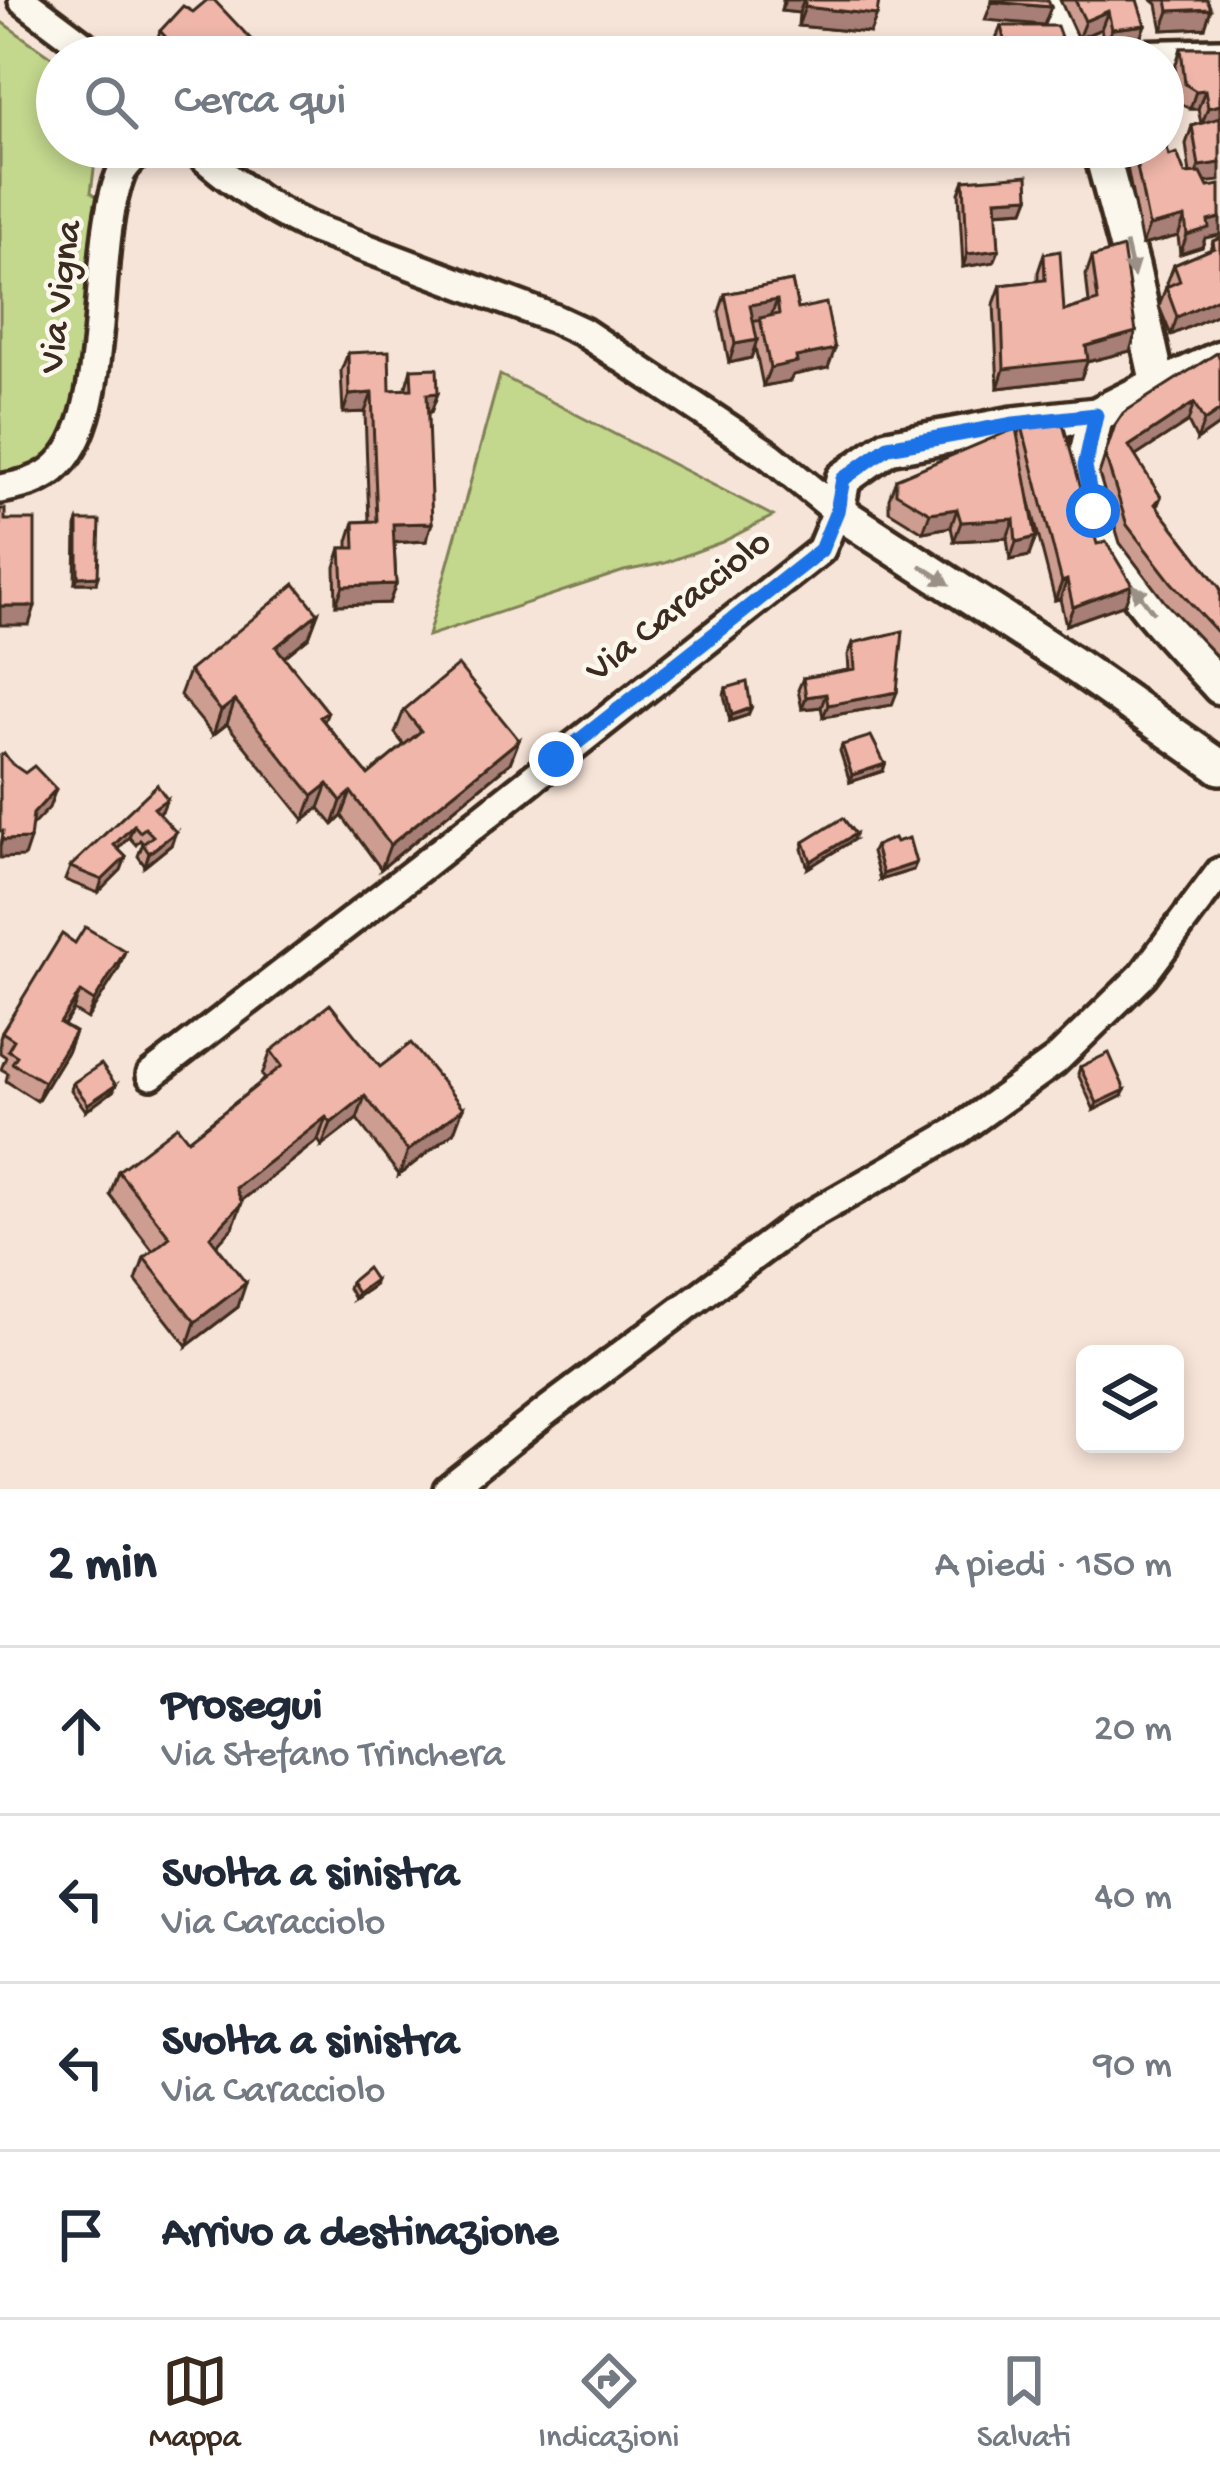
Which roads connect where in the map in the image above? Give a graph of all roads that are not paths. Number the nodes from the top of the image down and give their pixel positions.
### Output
1 (23, 0) edge
2 (1047, 0) edge
3 (72, 36) edge
4 (1062, 36) edge
5 (1220, 53) edge
6 (1184, 54) edge
7 (125, 168) edge
8 (216, 168) edge
9 (1106, 168) edge
10 (1220, 355) edge
11 (1158, 384) junction
12 (1096, 415) junction
13 (0, 489) edge
14 (837, 511) junction
15 (1220, 687) edge
16 (1220, 767) edge
17 (1220, 872) edge
18 (151, 1075) dead end
19 (448, 1489) edge

1 - 3 street
2 - 4 street
5 - 6 street
7 - 13 street, Via Vigna
8 - 14 street
9 -> 11 street
10 - 11 street
11 - 12 street
12 - 14 street, Via Caracciolo
15 -> 12 street
14 -> 16 street
14 - 18 street, Via Caracciolo
17 - 19 street

